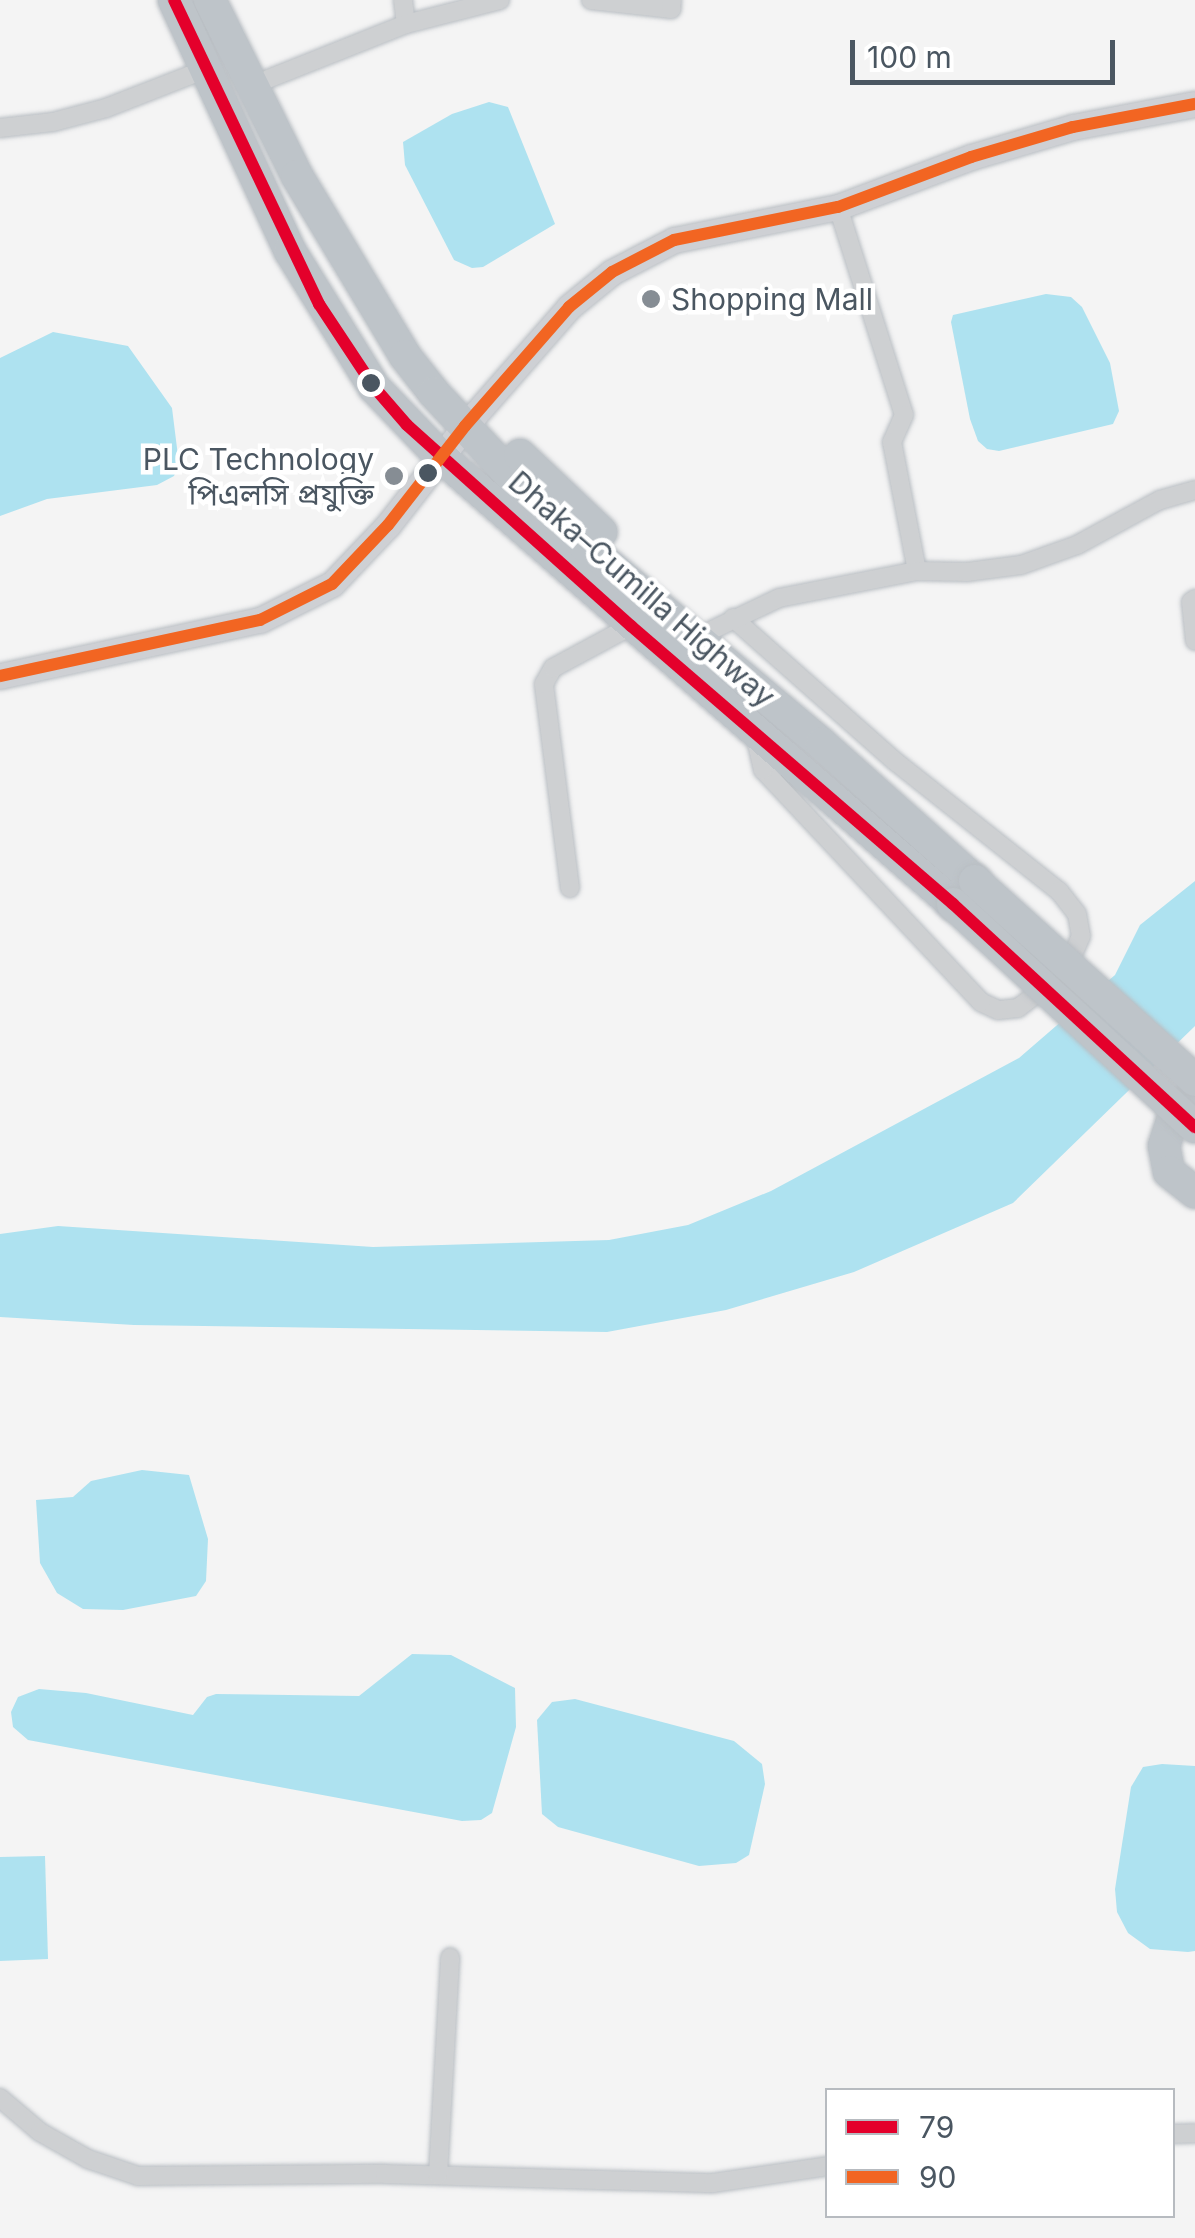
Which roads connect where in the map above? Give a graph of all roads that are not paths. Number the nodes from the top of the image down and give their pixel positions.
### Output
1 (174, 0) edge
2 (210, 0) edge
3 (230, 0) edge
4 (404, 0) edge
5 (500, 0) edge
6 (594, 0) edge
7 (672, 0) edge
8 (406, 24) junction
9 (206, 69) junction
10 (268, 79) junction
11 (1195, 104) edge
12 (0, 128) edge
13 (838, 207) junction
14 (470, 420) junction
15 (441, 456) junction
16 (1195, 490) edge
17 (917, 571) junction
18 (1195, 598) edge
19 (723, 624) junction
20 (631, 626) junction
21 (1195, 641) edge
22 (0, 676) edge
23 (754, 730) junction
24 (864, 782) junction
25 (570, 888) dead end
26 (964, 892) junction
27 (1195, 1080) edge
28 (1195, 1092) edge
29 (1195, 1127) edge
30 (1195, 1192) edge
31 (450, 1956) dead end
32 (0, 2098) edge
33 (825, 2166) edge
34 (438, 2176) junction

1 - 9 highway, Dhaka–Cumilla Highway
2 - 14 highway, Dhaka–Cumilla Highway
3 - 10 highway
4 - 8 street
5 - 8 street
6 - 7 street
8 - 10 street
9 - 12 street
9 - 15 highway, Dhaka–Cumilla Highway
10 - 14 highway
11 - 13 main road
13 - 14 main road
13 - 17 street
14 - 15 main road
14 - 19 highway
14 - 24 highway, Dhaka–Cumilla Highway
15 - 20 highway, Dhaka–Cumilla Highway
15 - 22 main road
16 - 17 street
17 - 19 street
18 - 21 street
19 - 23 street
19 - 24 highway
20 - 23 highway, Dhaka–Cumilla Highway
20 - 25 street
23 - 26 highway, Dhaka–Cumilla Highway
24 - 26 highway, Dhaka–Cumilla Highway
26 - 27 highway, Dhaka–Cumilla Highway, bridge
26 - 29 highway, Dhaka–Cumilla Highway, bridge
28 - 30 highway
31 - 34 street
32 - 34 street
33 - 34 street

